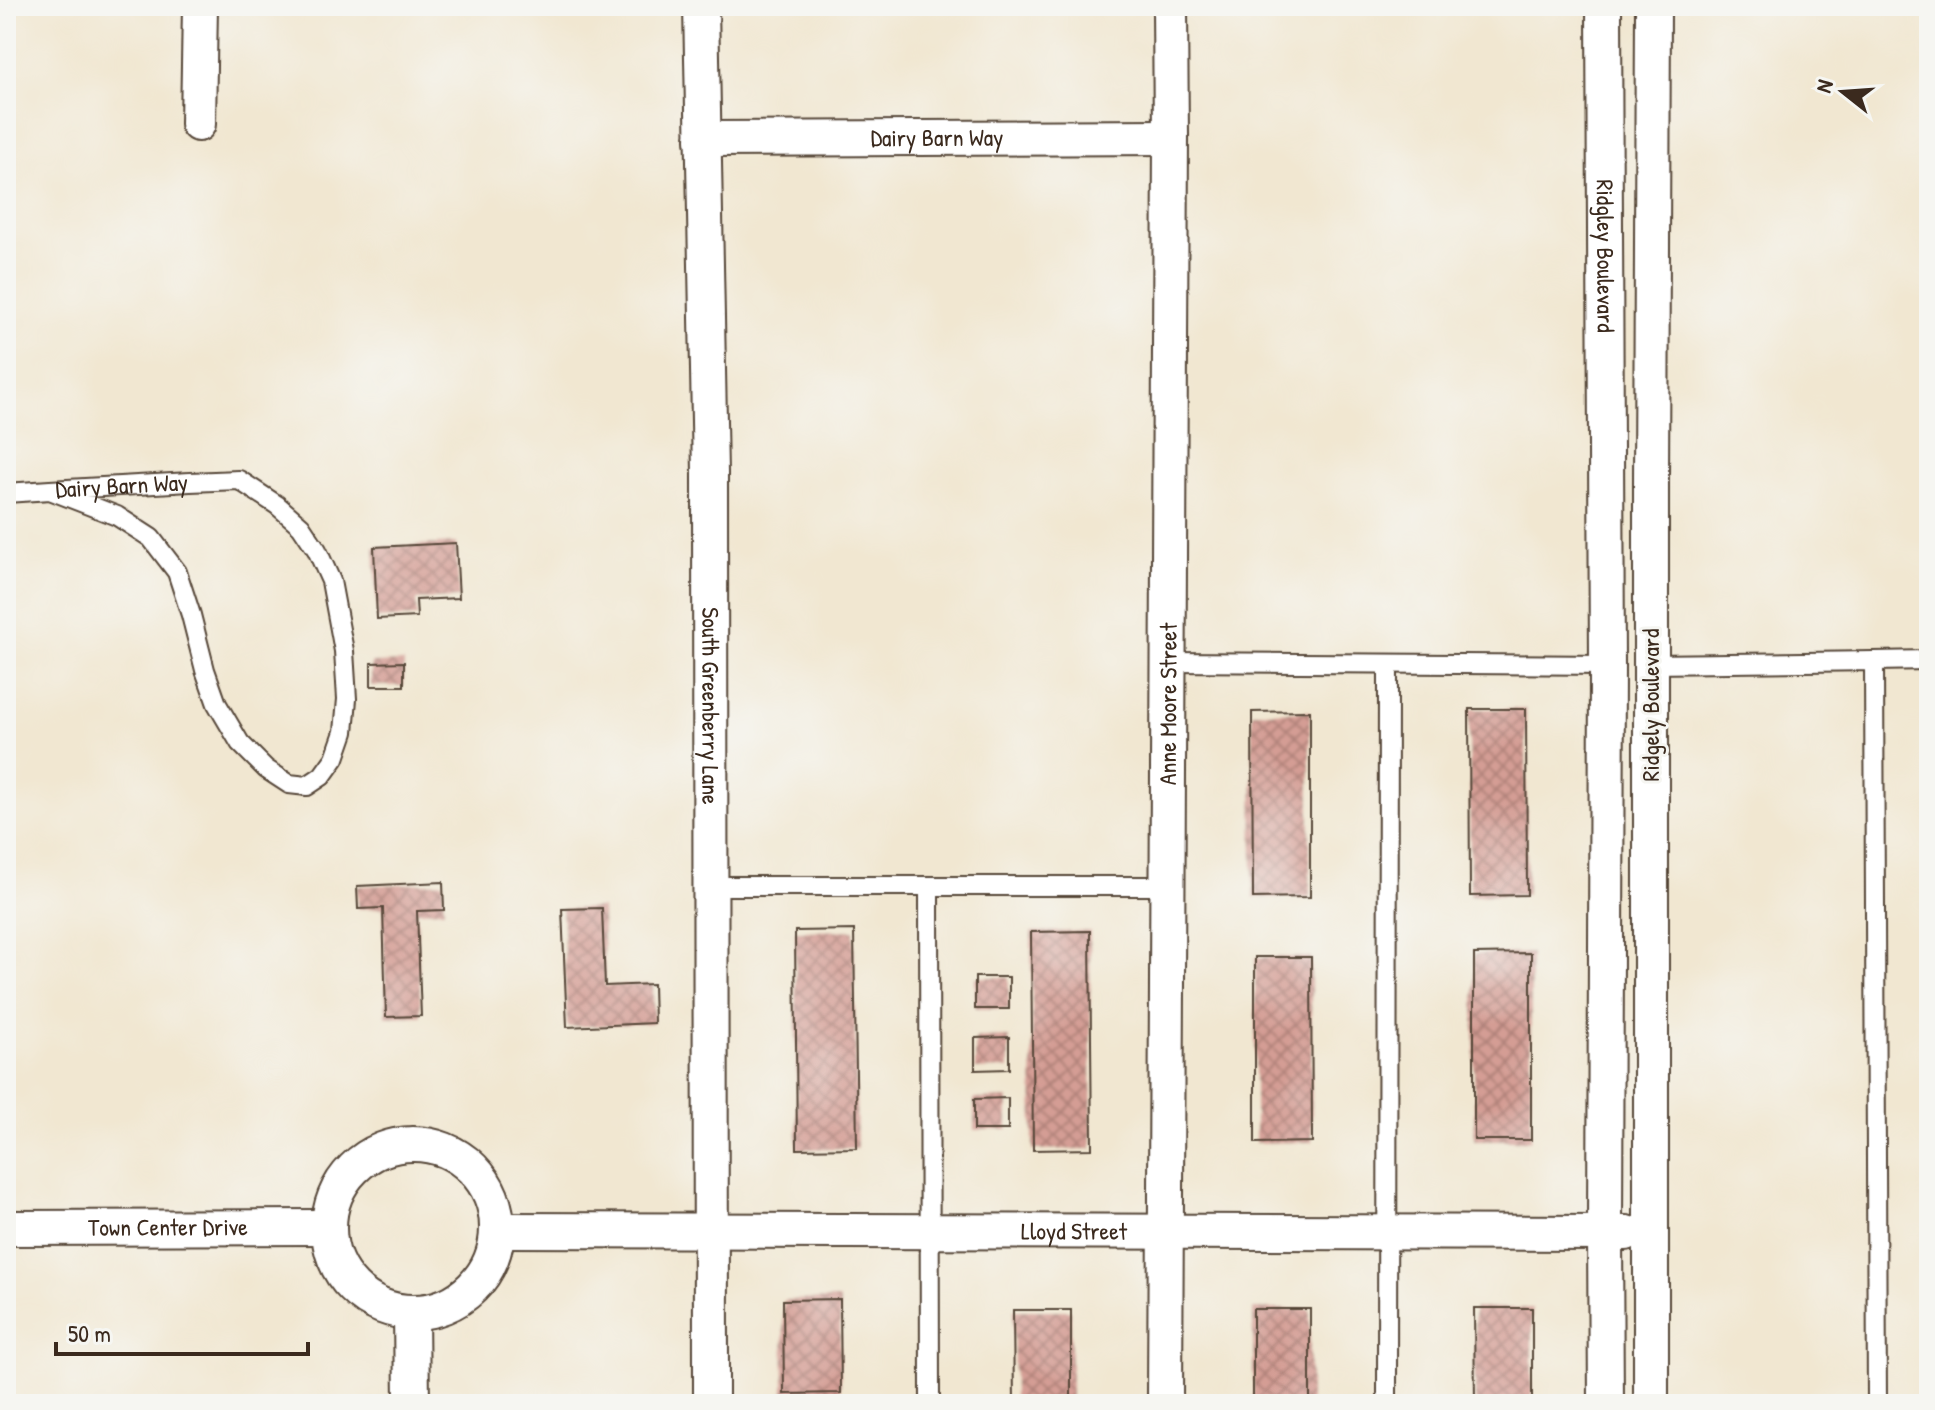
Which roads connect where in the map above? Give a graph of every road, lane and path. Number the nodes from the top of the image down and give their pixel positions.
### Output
1 (200, 6) edge
2 (701, 6) edge
3 (1170, 6) edge
4 (1604, 6) edge
5 (1653, 6) edge
6 (198, 124) dead end
7 (1171, 137) junction
8 (703, 139) junction
9 (1651, 430) junction
10 (1606, 431) junction
11 (50, 490) junction
12 (6, 493) edge
13 (1606, 505) joint
14 (1929, 660) edge
15 (1874, 661) junction
16 (1168, 662) junction
17 (1388, 664) junction
18 (1651, 664) junction
19 (1607, 665) junction
20 (710, 886) junction
21 (929, 886) junction
22 (1167, 886) junction
23 (328, 1227) junction
24 (6, 1228) edge
25 (498, 1230) junction
26 (710, 1231) junction
27 (929, 1231) junction
28 (1165, 1232) junction
29 (1387, 1232) junction
30 (1605, 1233) junction
31 (1652, 1233) junction
32 (411, 1313) junction
33 (412, 1404) edge
34 (711, 1404) edge
35 (930, 1404) edge
36 (1165, 1404) edge
37 (1387, 1404) edge
38 (1606, 1404) edge
39 (1651, 1404) edge
40 (1877, 1404) edge

1 - 6 street
2 - 8 street, South Greenberry Lane
3 - 7 street, Anne Moore Street
4 - 10 street, Ridgley Boulevard
5 - 9 street, Ridgely Boulevard
7 - 8 street, Dairy Barn Way
7 - 16 street, Anne Moore Street
8 - 20 street, South Greenberry Lane
9 - 10 street
9 - 18 street, Ridgely Boulevard
10 - 13 street, Ridgley Boulevard
11 - 11 lane, Dairy Barn Way
11 - 12 lane, Dairy Barn Way
13 - 19 street, Ridgely Boulevard
14 - 15 lane
15 - 18 lane
15 - 40 lane
16 - 17 lane
16 - 22 street, Anne Moore Street
17 - 19 lane
17 - 29 lane
18 - 31 street, Ridgely Boulevard
19 - 30 street, Ridgely Boulevard
20 - 21 lane
20 - 26 street, South Greenberry Lane
21 - 22 lane
21 - 27 lane
22 - 28 street, Anne Moore Street
23 - 24 street, Town Center Drive
23 - 25 street
23 - 32 street
25 - 26 street, Lloyd Street
25 - 32 street
26 - 27 street, Lloyd Street
26 - 34 street, South Greenberry Lane
27 - 28 street, Lloyd Street
27 - 35 lane
28 - 29 street, Lloyd Street
28 - 36 street, Anne Moore Street
29 - 30 street, Lloyd Street
29 - 37 lane
30 - 31 street, Lloyd Street
30 - 38 street, Ridgely Boulevard
31 - 39 street, Ridgely Boulevard
32 - 33 street

